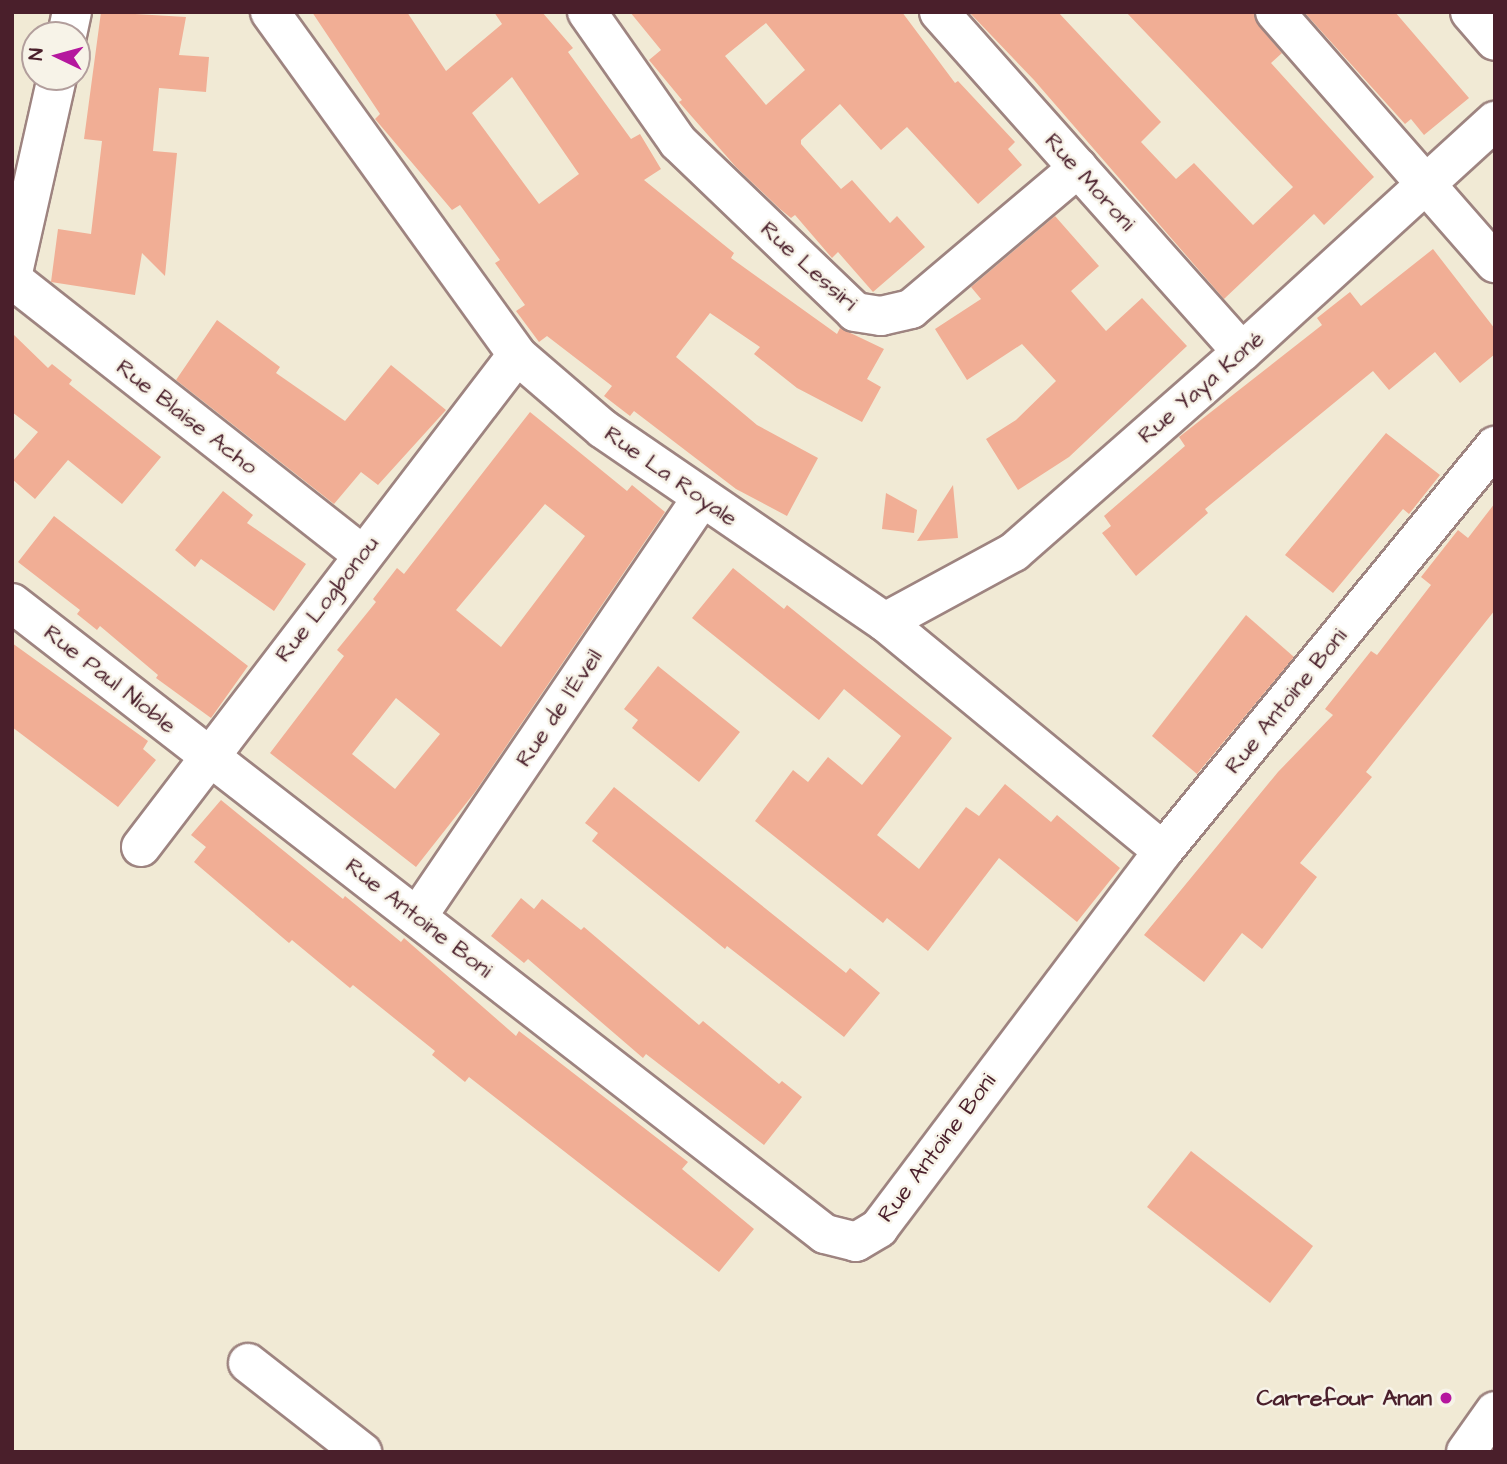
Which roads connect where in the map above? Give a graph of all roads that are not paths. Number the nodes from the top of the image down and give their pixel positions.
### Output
1 (270, 12) edge
2 (587, 12) edge
3 (939, 12) edge
4 (1275, 12) edge
5 (1470, 12) edge
6 (1495, 41) edge
7 (54, 91) edge
8 (1495, 121) edge
9 (1078, 168) junction
10 (1425, 183) junction
11 (1495, 263) edge
12 (12, 278) edge
13 (1242, 352) junction
14 (517, 355) junction
15 (1495, 446) edge
16 (701, 499) junction
17 (362, 554) junction
18 (12, 603) edge
19 (885, 622) junction
20 (208, 755) junction
21 (141, 847) dead end
22 (1163, 851) junction
23 (417, 917) junction
24 (248, 1363) dead end
25 (1495, 1411) edge
26 (362, 1452) edge
27 (1466, 1452) edge

1 - 14 street, Rue La Royale
2 - 9 street, Rue Lessiri
3 - 9 street, Rue Moroni
4 - 10 street
5 - 6 street
7 - 12 street
8 - 10 street, Rue Yaya Koné
9 - 13 street, Rue Moroni
10 - 11 street
10 - 13 street, Rue Yaya Koné
12 - 17 street, Rue Blaise Acho
13 - 19 street, Rue Yaya Koné
14 - 16 street, Rue La Royale
14 - 17 street, Rue Logbonou
15 - 22 street, Rue Antoine Boni
16 - 19 street, Rue La Royale
16 - 23 street, Rue de l'Éveil
17 - 20 street, Rue Logbonou
18 - 20 street, Rue Paul Nioble
19 - 22 street, Rue La Royale
20 - 21 street, Rue Logbonou
20 - 23 street, Rue Antoine Boni
22 - 23 street, Rue Antoine Boni
24 - 26 street
25 - 27 street

